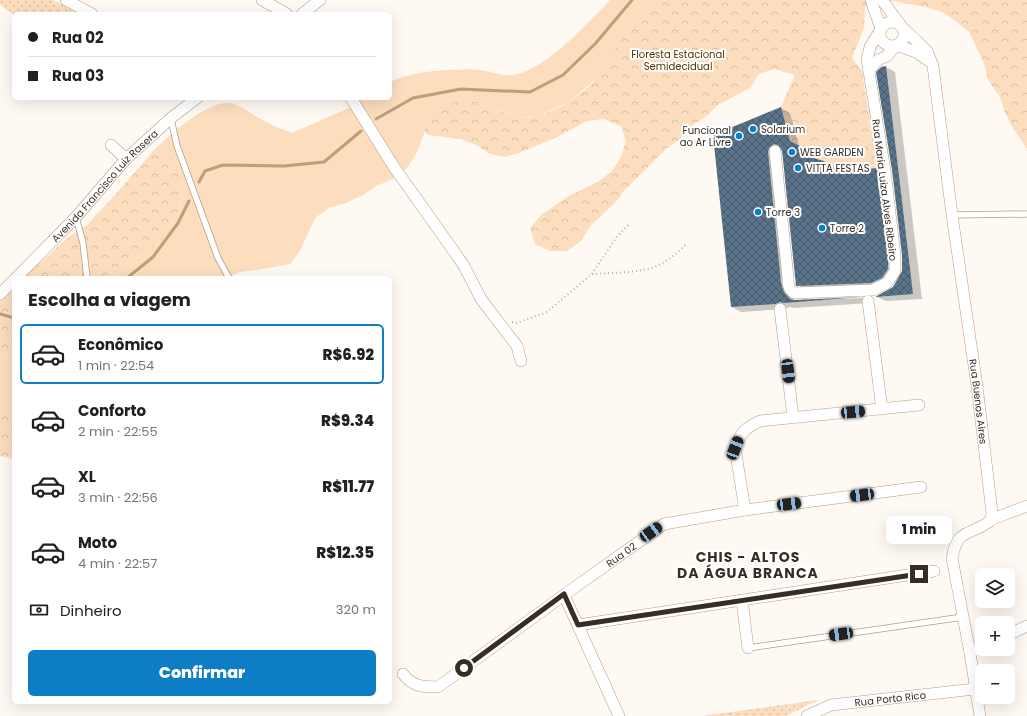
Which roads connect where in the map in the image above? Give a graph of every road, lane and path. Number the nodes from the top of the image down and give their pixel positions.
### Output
1 (66, 0) edge
2 (262, 0) edge
3 (871, 0) edge
4 (882, 0) edge
5 (319, 1) edge
6 (88, 12) edge
7 (283, 12) edge
8 (305, 12) edge
9 (316, 12) edge
10 (902, 27) junction
11 (881, 29) junction
12 (896, 45) junction
13 (933, 66) junction
14 (869, 70) junction
15 (194, 100) edge
16 (352, 100) edge
17 (171, 118) junction
18 (111, 145) dead end
19 (775, 151) dead end
20 (126, 159) junction
21 (1027, 214) edge
22 (952, 215) junction
23 (76, 218) junction
24 (630, 223) dead end
25 (688, 243) dead end
26 (592, 274) junction
27 (18, 276) edge
28 (86, 276) edge
29 (228, 276) edge
30 (12, 282) edge
31 (0, 294) edge
32 (868, 301) dead end
33 (780, 309) dead end
34 (493, 315) junction
35 (521, 361) dead end
36 (919, 405) dead end
37 (882, 409) junction
38 (793, 417) junction
39 (921, 487) dead end
40 (1027, 506) edge
41 (745, 510) junction
42 (990, 520) junction
43 (934, 572) dead end
44 (564, 594) junction
45 (742, 600) junction
46 (964, 617) junction
47 (578, 625) junction
48 (1027, 626) edge
49 (1015, 632) edge
50 (748, 648) joint
51 (975, 650) edge
52 (970, 653) junction
53 (403, 674) dead end
54 (975, 683) edge
55 (975, 689) edge
56 (978, 704) edge
57 (619, 716) edge
58 (807, 716) edge
59 (980, 716) edge

1 - 6 street
2 - 7 street
3 - 11 street
4 - 10 street, Rua Buenos Aires
5 - 8 street
5 - 9 street
10 - 11 street
10 - 12 street
10 - 13 street, Rua Buenos Aires
11 - 12 street
11 - 14 street
12 - 13 street
12 - 14 street
13 - 22 street, Rua Buenos Aires
14 - 19 street, Rua Maria Luiza Alves Ribeiro
15 - 17 street, Avenida Francisco Luiz Rasera
16 - 34 street
17 - 20 street, Avenida Francisco Luiz Rasera
17 - 29 lane
18 - 20 street
20 - 23 street, Avenida Francisco Luiz Rasera
21 - 22 lane
22 - 42 street, Rua Buenos Aires
23 - 27 street, Avenida Francisco Luiz Rasera
23 - 28 lane
24 - 26 path
25 - 26 path
26 - 34 path
30 - 31 street, Avenida Francisco Luiz Rasera
32 - 37 street
33 - 38 street
34 - 35 street
36 - 37 street
37 - 38 street
38 - 41 street
39 - 41 street, Rua 02
40 - 42 street
41 - 44 street, Rua 02
42 - 46 street
43 - 45 street
44 - 47 street
44 - 53 street, Rua 02
45 - 47 street
45 - 50 street
46 - 50 lane
46 - 52 street
47 - 57 street
48 - 49 street
51 - 52 street
52 - 54 street
55 - 58 street, Rua Porto Rico
56 - 59 street

